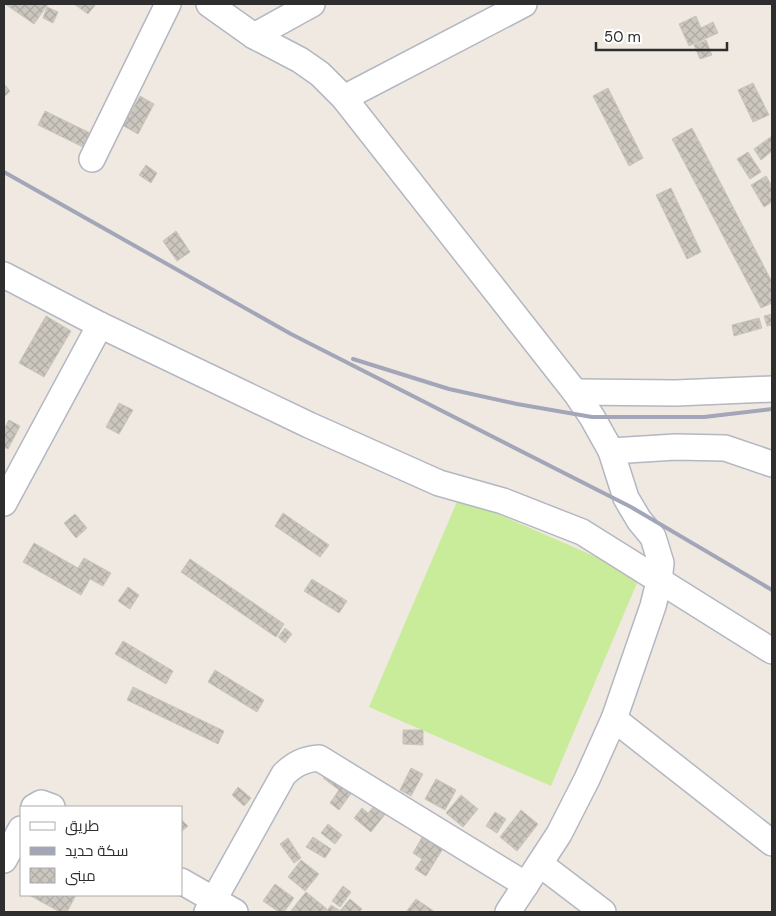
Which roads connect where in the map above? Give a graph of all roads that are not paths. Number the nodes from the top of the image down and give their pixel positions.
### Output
1 (168, 4) edge
2 (210, 4) edge
3 (312, 4) edge
4 (524, 4) edge
5 (254, 36) junction
6 (344, 98) junction
7 (92, 159) dead end
8 (4, 275) edge
9 (100, 325) junction
10 (772, 389) edge
11 (575, 392) junction
12 (611, 450) junction
13 (772, 464) edge
14 (4, 503) edge
15 (659, 582) junction
16 (772, 651) edge
17 (614, 719) junction
18 (36, 806) edge
19 (49, 806) edge
20 (14, 829) edge
21 (772, 843) edge
22 (4, 860) edge
23 (540, 864) junction
24 (182, 882) edge
25 (526, 886) junction
26 (211, 906) edge
27 (235, 912) edge
28 (508, 912) edge
29 (603, 912) edge

1 - 7 street
2 - 5 street
3 - 5 street
4 - 6 street
5 - 6 street
6 - 11 street
8 - 9 street
9 - 14 street
9 - 15 street
10 - 11 street
11 - 12 street
12 - 13 street
12 - 15 street
15 - 16 street
15 - 17 street
17 - 21 street
17 - 23 street
18 - 19 street
20 - 22 street
23 - 25 street
23 - 29 street
24 - 26 street
25 - 26 street
25 - 28 street
26 - 27 street

